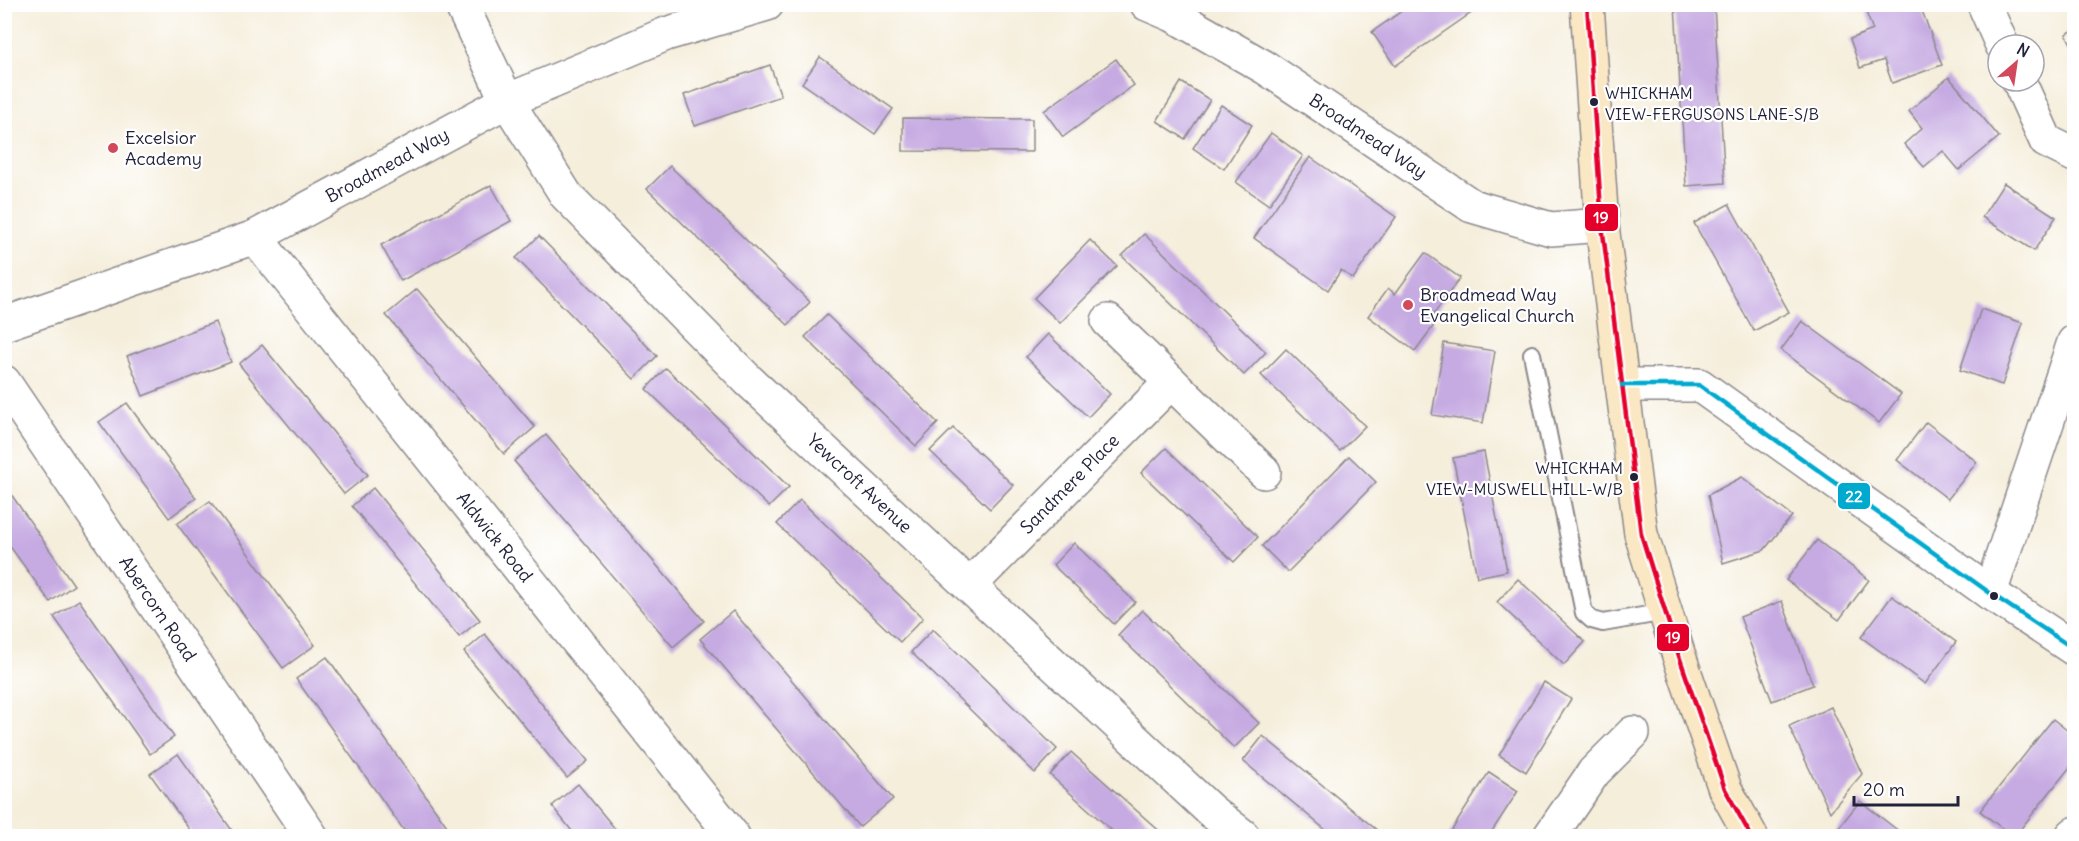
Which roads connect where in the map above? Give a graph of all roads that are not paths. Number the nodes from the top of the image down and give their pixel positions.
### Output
1 (461, 4) edge
2 (766, 4) edge
3 (1147, 4) edge
4 (1587, 4) edge
5 (1984, 4) edge
6 (1997, 33) edge
7 (2024, 93) edge
8 (507, 101) junction
9 (2074, 155) edge
10 (1602, 225) junction
11 (255, 237) junction
12 (1108, 321) dead end
13 (4, 324) edge
14 (2074, 342) edge
15 (1532, 354) dead end
16 (4, 382) edge
17 (1172, 382) junction
18 (1622, 385) junction
19 (1264, 472) dead end
20 (970, 585) junction
21 (1990, 593) junction
22 (1665, 612) junction
23 (2074, 649) edge
24 (1633, 733) dead end
25 (311, 837) edge
26 (733, 837) edge
27 (1243, 837) edge
28 (1550, 837) edge
29 (1751, 837) edge

1 - 8 street, Yewcroft Avenue
2 - 8 street, Broadmead Way
3 - 10 street, Broadmead Way
4 - 10 main road
5 - 6 street
7 - 9 street
8 - 11 street, Broadmead Way
8 - 20 street, Yewcroft Avenue
10 - 18 main road
11 - 13 street, Broadmead Way
11 - 26 street, Aldwick Road
12 - 17 street
14 - 21 street
15 - 22 lane
16 - 25 street, Abercorn Road
17 - 19 street
17 - 20 street, Sandmere Place
18 - 21 street
18 - 22 main road
20 - 27 street, Yewcroft Avenue
21 - 23 street
22 - 29 main road
24 - 28 street

